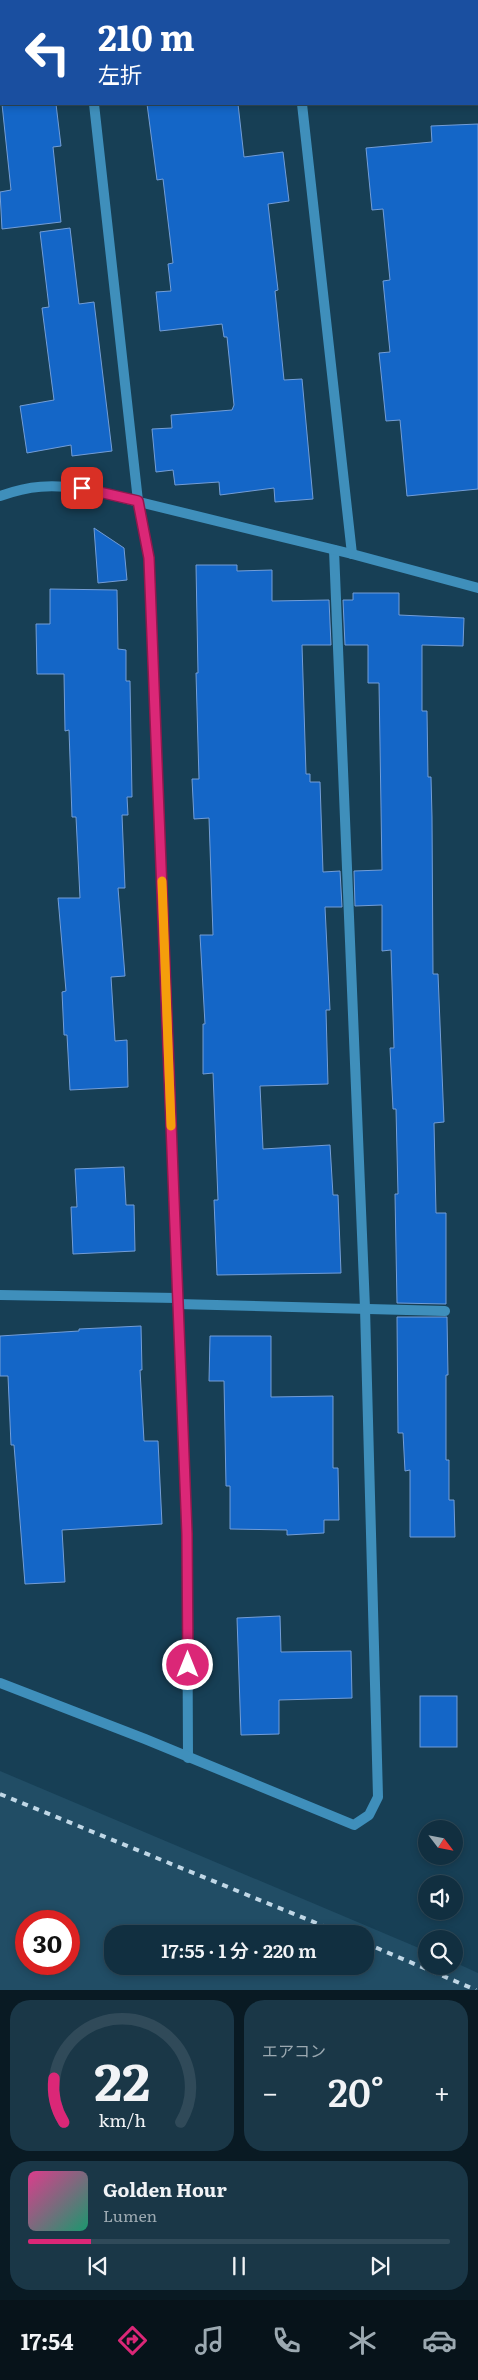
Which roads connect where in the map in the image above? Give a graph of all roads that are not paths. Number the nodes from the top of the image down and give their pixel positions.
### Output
1 (94, 105) edge
2 (302, 105) edge
3 (0, 496) edge
4 (138, 501) junction
5 (334, 550) junction
6 (352, 554) junction
7 (478, 588) edge
8 (0, 1295) edge
9 (177, 1301) junction
10 (365, 1308) junction
11 (446, 1311) dead end
12 (0, 1683) edge
13 (188, 1758) junction

1 - 4 street
2 - 6 street
3 - 4 street
4 - 5 street
4 - 9 street
5 - 6 street
5 - 10 street
6 - 7 street
8 - 9 street
9 - 10 street
9 - 13 street
10 - 11 street
10 - 13 street
12 - 13 street

